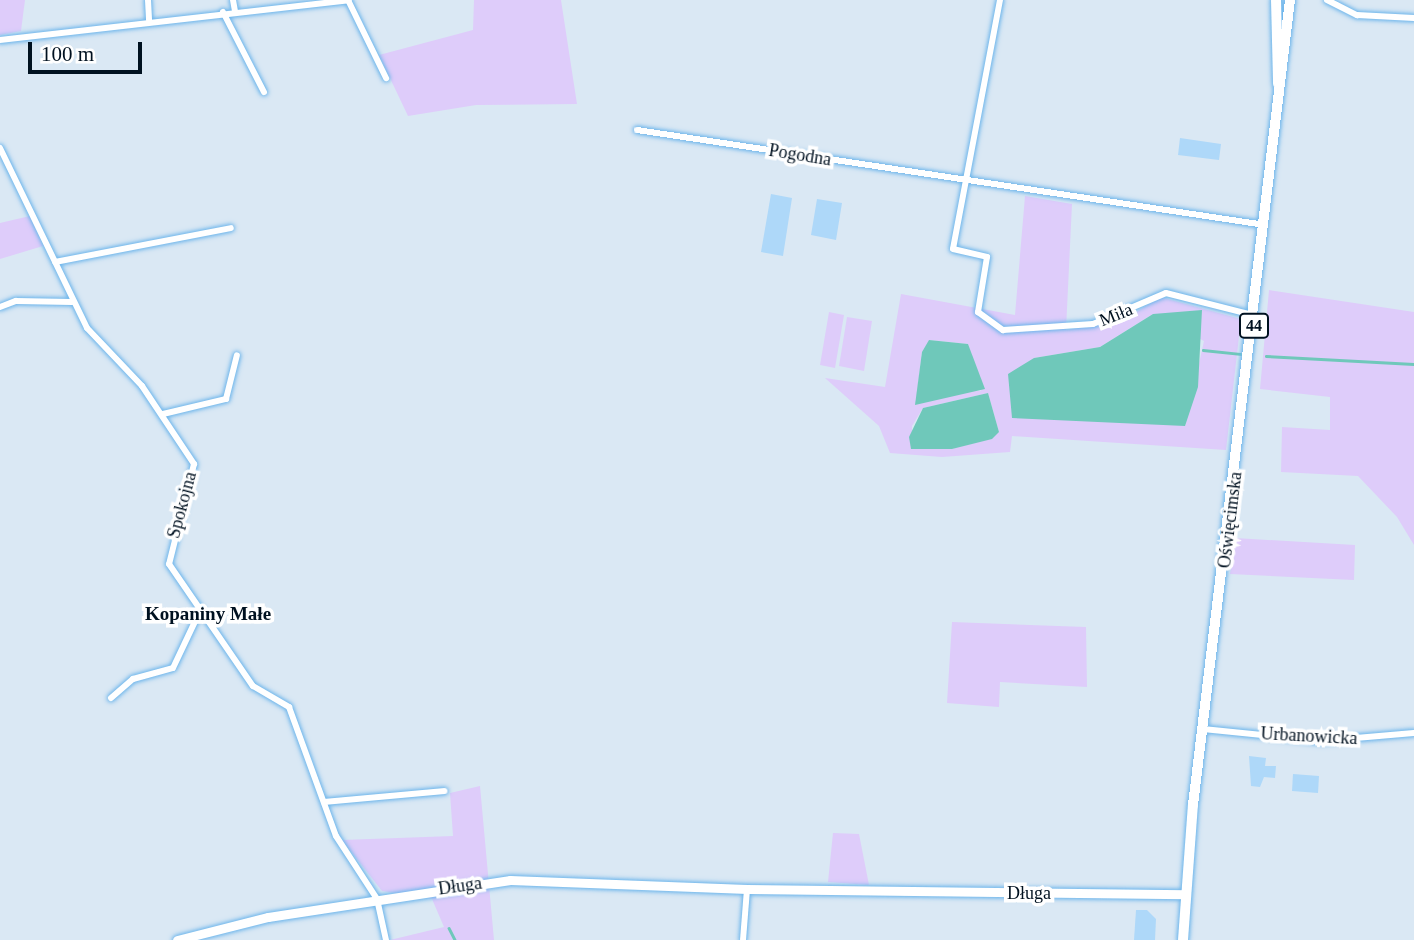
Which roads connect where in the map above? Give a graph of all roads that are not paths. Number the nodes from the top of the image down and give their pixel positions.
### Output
1 (148, 0) edge
2 (233, 0) edge
3 (348, 0) edge
4 (1000, 0) edge
5 (1276, 0) edge
6 (1290, 0) edge
7 (1327, 0) edge
8 (235, 11) junction
9 (223, 12) junction
10 (1414, 18) edge
11 (149, 20) junction
12 (0, 40) edge
13 (386, 78) dead end
14 (264, 92) dead end
15 (1279, 101) junction
16 (637, 130) dead end
17 (0, 148) edge
18 (963, 182) junction
19 (1267, 225) junction
20 (230, 228) dead end
21 (55, 262) junction
22 (72, 302) junction
23 (0, 307) edge
24 (1255, 316) junction
25 (237, 355) dead end
26 (163, 414) junction
27 (199, 613) junction
28 (111, 698) dead end
29 (1203, 729) junction
30 (1414, 733) edge
31 (445, 791) dead end
32 (324, 802) junction
33 (747, 890) junction
34 (1185, 894) junction
35 (377, 899) junction
36 (177, 940) edge
37 (386, 940) edge
38 (743, 940) edge
39 (1183, 940) edge

1 - 11 street
2 - 8 street
3 - 8 street
3 - 13 street
4 - 18 street
5 - 15 highway, Oświęcimska / 44
6 - 15 highway, Oświęcimska / 44
7 - 10 street
8 - 9 street
9 - 11 street
9 - 14 street
11 - 12 street
15 - 19 highway, Oświęcimska / 44
16 - 18 street, Pogodna
17 - 21 street, Spokojna
18 - 19 street, Pogodna
18 - 24 street, Miła
19 - 24 highway, Oświęcimska / 44
20 - 21 street
21 - 22 street, Spokojna
22 - 23 street
22 - 26 street, Spokojna
24 - 29 highway, Oświęcimska / 44
25 - 26 street
26 - 27 street, Spokojna
27 - 28 street
27 - 32 street, Spokojna
29 - 30 street, Urbanowicka
29 - 34 highway, Oświęcimska / 44
31 - 32 street
32 - 35 street, Spokojna
33 - 34 street, Długa
33 - 35 street, Długa
33 - 38 street
34 - 39 highway, Oświęcimska / 44
35 - 36 street, Długa
35 - 37 street

